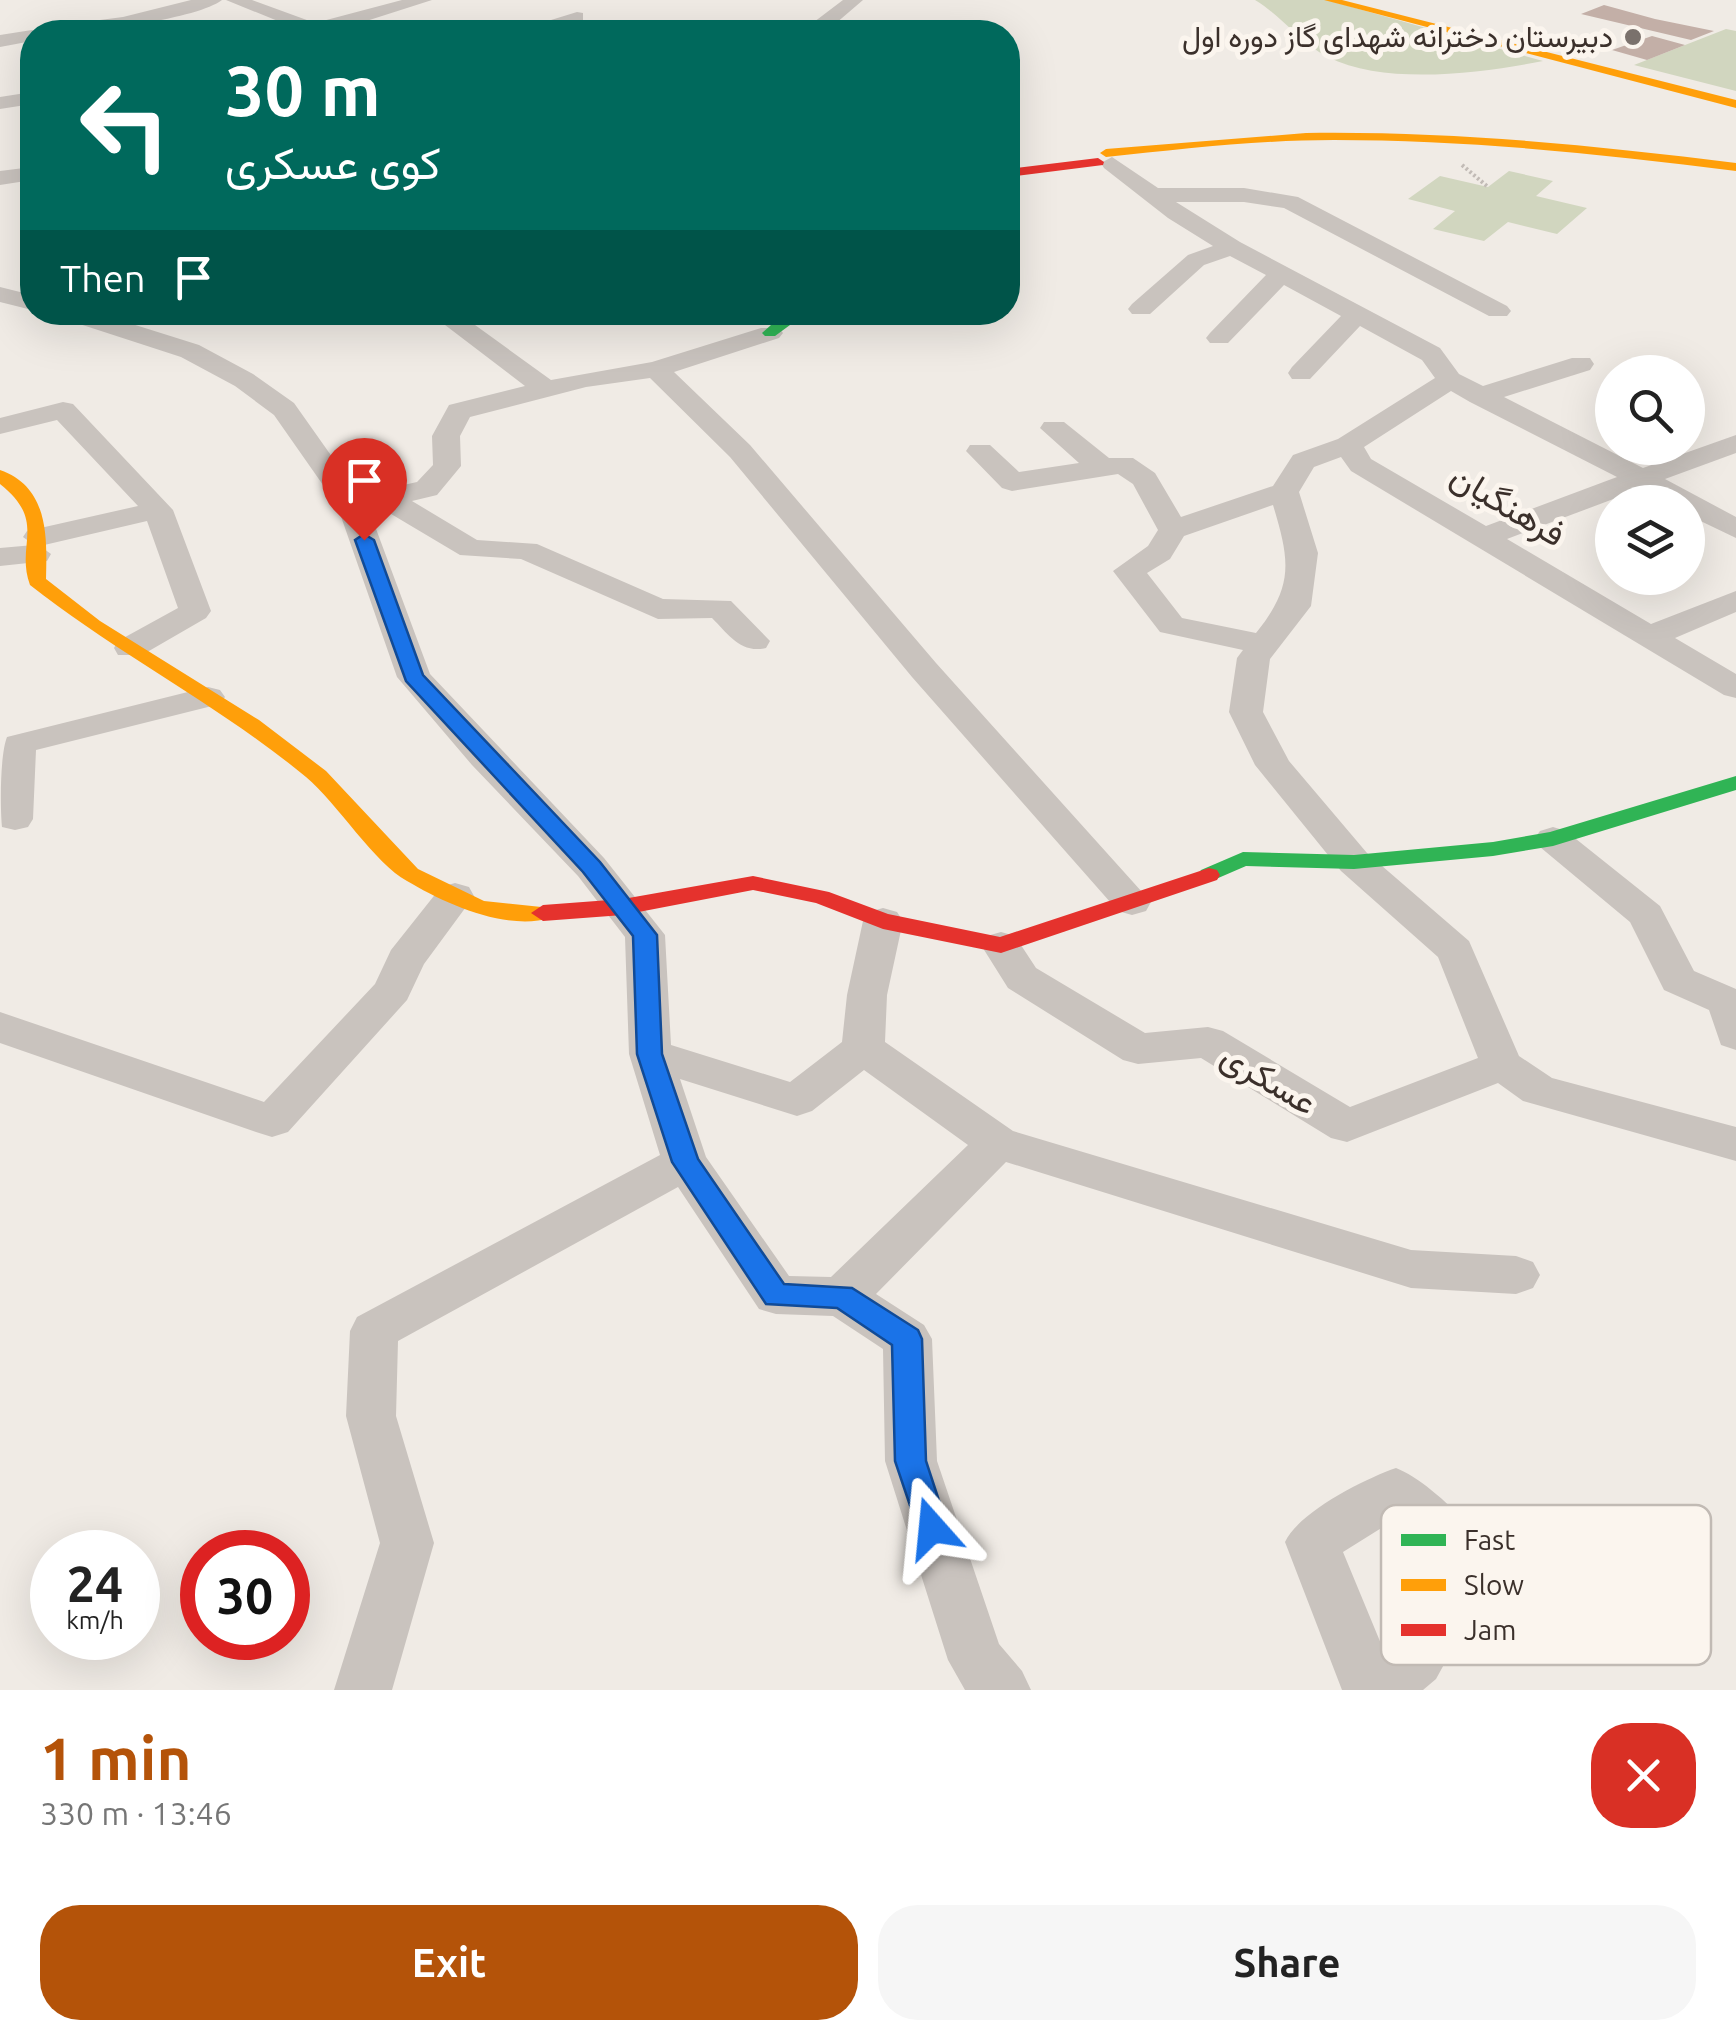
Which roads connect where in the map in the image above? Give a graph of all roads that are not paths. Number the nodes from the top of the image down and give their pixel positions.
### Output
1 (213, 0) edge
2 (235, 0) edge
3 (423, 0) edge
4 (854, 0) edge
5 (1329, 0) edge
6 (1369, 0) edge
7 (559, 3) dead end
8 (76, 10) dead end
9 (100, 20) edge
10 (127, 20) edge
11 (285, 20) edge
12 (352, 20) edge
13 (566, 20) edge
14 (829, 20) edge
15 (1736, 96) edge
16 (1736, 104) edge
17 (1106, 159) junction
18 (1736, 167) edge
19 (1020, 170) edge
20 (1736, 178) edge
21 (1154, 196) junction
22 (1232, 247) junction
23 (1282, 273) junction
24 (1141, 309) dead end
25 (1498, 310) dead end
26 (1358, 312) junction
27 (112, 325) edge
28 (458, 325) edge
29 (758, 325) edge
30 (1219, 338) dead end
31 (1581, 364) dead end
32 (656, 369) junction
33 (1301, 373) dead end
34 (1450, 380) junction
35 (545, 388) junction
36 (1480, 396) junction
37 (0, 426) edge
38 (1054, 428) dead end
39 (1736, 443) edge
40 (1348, 445) junction
41 (980, 451) dead end
42 (1103, 468) junction
43 (0, 474) edge
44 (1639, 478) junction
45 (1652, 485) edge
46 (1284, 492) junction
47 (369, 501) junction
48 (158, 510) junction
49 (1705, 513) edge
50 (1736, 529) edge
51 (1173, 530) junction
52 (1485, 537) junction
53 (37, 546) junction
54 (0, 557) edge
55 (1736, 601) edge
56 (1650, 636) junction
57 (754, 641) dead end
58 (1264, 646) junction
59 (130, 648) junction
60 (1736, 688) edge
61 (208, 697) junction
62 (1736, 783) edge
63 (14, 819) dead end
64 (1552, 839) junction
65 (1354, 862) junction
66 (455, 896) junction
67 (1132, 902) junction
68 (623, 907) junction
69 (883, 920) junction
70 (1000, 945) junction
71 (0, 1027) edge
72 (1736, 1035) edge
73 (863, 1048) junction
74 (650, 1054) junction
75 (1502, 1066) junction
76 (998, 1143) junction
77 (1736, 1144) edge
78 (685, 1162) junction
79 (1516, 1275) dead end
80 (842, 1296) junction
81 (1409, 1505) edge
82 (1410, 1665) edge
83 (364, 1690) edge
84 (1002, 1690) edge
85 (1372, 1690) edge
86 (1380, 1690) edge

1 - 10 street
2 - 11 street
3 - 12 street
4 - 14 street
5 - 16 main road
6 - 15 main road
7 - 13 street
8 - 9 street
17 - 18 main road
17 - 19 main road
17 - 20 main road
17 - 21 street
21 - 22 street
21 - 25 street
22 - 23 street
22 - 24 street
23 - 26 street
23 - 30 street
26 - 33 street
26 - 34 street
27 - 47 street
28 - 35 street
29 - 32 street
31 - 36 street
32 - 35 street
32 - 67 street
34 - 36 street
34 - 40 street
35 - 47 street
36 - 44 street
37 - 48 street
38 - 42 street
39 - 44 street
40 - 46 street
40 - 52 street, فرهنگیان
41 - 42 street
42 - 51 street
43 - 53 main road
44 - 45 street
44 - 52 street
46 - 51 street
46 - 58 street
47 - 57 street
47 - 68 street
48 - 53 street
48 - 59 street
49 - 50 street
51 - 58 street
52 - 56 street, فرهنگیان
53 - 54 street
53 - 59 main road
55 - 56 street
56 - 60 street, فرهنگیان
58 - 65 street
59 - 61 main road
61 - 63 street
61 - 66 main road
62 - 64 main road
64 - 65 main road
64 - 72 street
65 - 67 main road
65 - 75 street
66 - 68 main road
66 - 71 street
67 - 70 main road
68 - 69 main road
68 - 74 street
69 - 70 main road
69 - 73 street
70 - 75 street, عسکری
73 - 74 street
73 - 76 street
74 - 78 street
75 - 77 street
76 - 79 street
76 - 80 street
78 - 80 street
78 - 83 street
80 - 84 street
81 - 85 street
82 - 86 street

